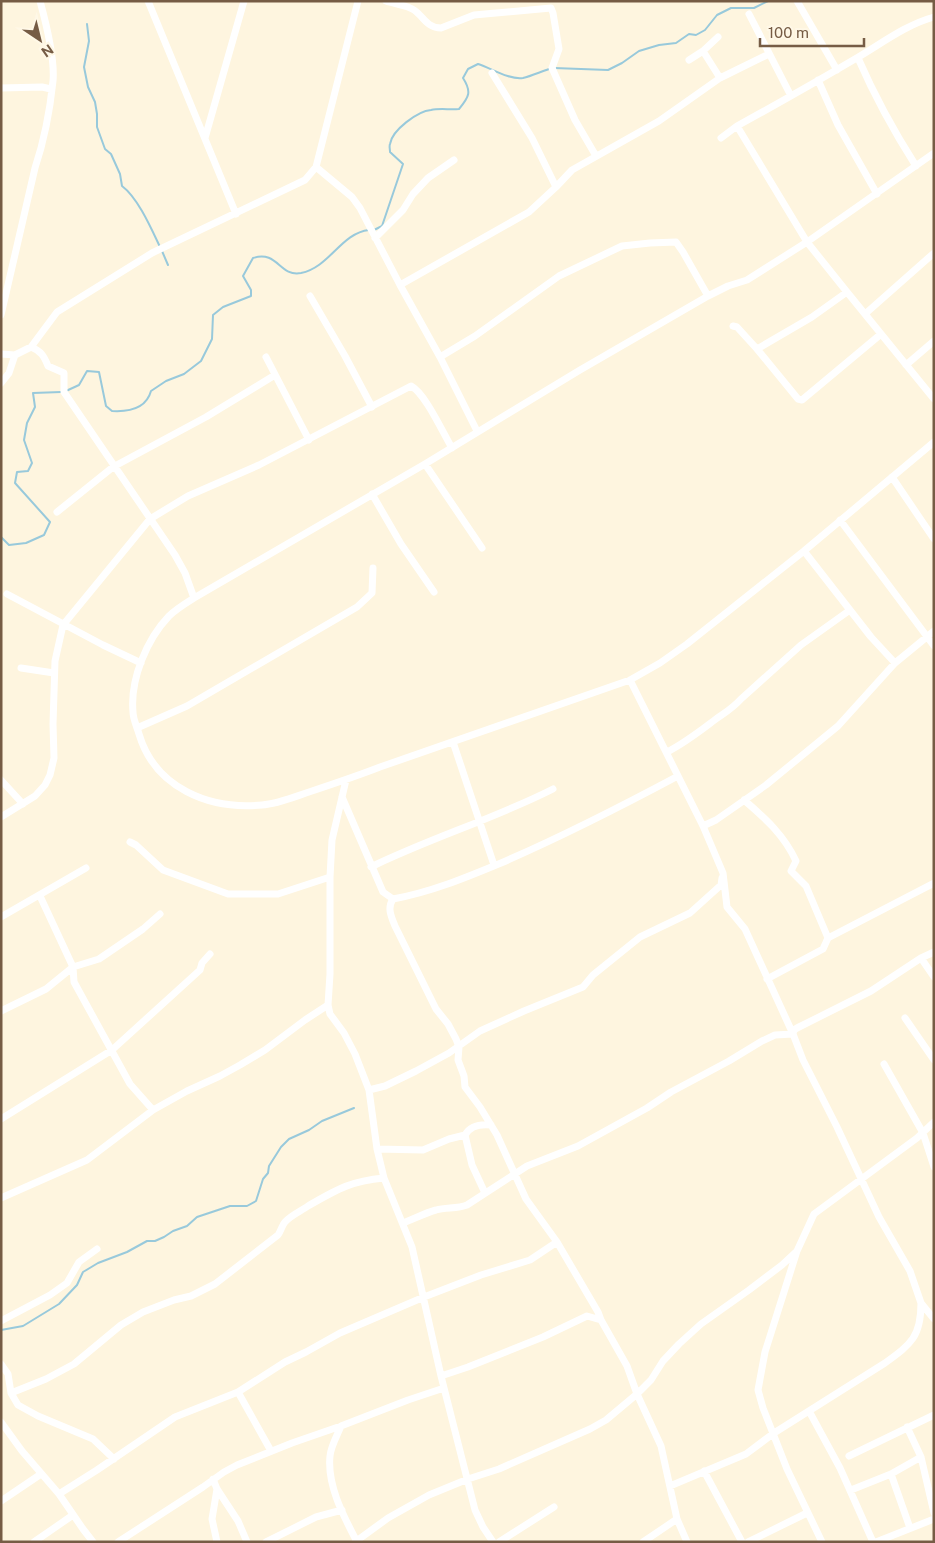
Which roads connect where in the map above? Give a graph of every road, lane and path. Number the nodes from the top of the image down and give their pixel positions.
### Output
1 (40, 1) edge
2 (148, 1) edge
3 (244, 1) edge
4 (358, 1) edge
5 (386, 1) edge
6 (796, 1) edge
7 (552, 4) edge
8 (749, 14) dead end
9 (934, 18) edge
10 (718, 37) dead end
11 (703, 51) junction
12 (769, 54) junction
13 (858, 58) junction
14 (689, 60) dead end
15 (837, 70) junction
16 (492, 73) dead end
17 (720, 78) junction
18 (818, 80) junction
19 (1, 88) edge
20 (52, 89) junction
21 (791, 96) junction
22 (737, 126) junction
23 (205, 138) junction
24 (721, 138) dead end
25 (934, 153) edge
26 (596, 156) junction
27 (454, 160) dead end
28 (316, 166) junction
29 (916, 166) junction
30 (556, 187) junction
31 (877, 194) junction
32 (236, 214) junction
33 (374, 236) junction
34 (807, 242) junction
35 (934, 253) edge
36 (400, 285) junction
37 (847, 292) junction
38 (310, 296) dead end
39 (708, 296) junction
40 (865, 314) junction
41 (1, 315) edge
42 (733, 326) dead end
43 (881, 334) junction
44 (934, 341) edge
45 (31, 347) junction
46 (757, 349) junction
47 (1, 354) edge
48 (15, 354) junction
49 (266, 357) dead end
50 (440, 357) junction
51 (906, 366) junction
52 (275, 375) junction
53 (1, 383) edge
54 (934, 399) edge
55 (372, 407) junction
56 (477, 431) junction
57 (309, 440) junction
58 (934, 442) edge
59 (452, 448) junction
60 (425, 464) junction
61 (114, 467) junction
62 (892, 477) junction
63 (372, 494) junction
64 (58, 512) dead end
65 (150, 519) junction
66 (840, 520) junction
67 (934, 539) edge
68 (482, 548) dead end
69 (804, 551) junction
70 (373, 568) dead end
71 (434, 592) dead end
72 (6, 594) dead end
73 (194, 598) junction
74 (850, 610) junction
75 (63, 624) junction
76 (934, 631) edge
77 (927, 636) junction
78 (934, 646) edge
79 (141, 663) junction
80 (894, 663) junction
81 (21, 668) dead end
82 (54, 673) junction
83 (630, 680) junction
84 (137, 728) junction
85 (453, 742) junction
86 (667, 752) junction
87 (678, 776) junction
88 (1, 780) edge
89 (346, 780) junction
90 (553, 789) dead end
91 (342, 797) junction
92 (744, 800) junction
93 (23, 804) junction
94 (1, 817) edge
95 (479, 822) junction
96 (703, 826) junction
97 (130, 842) dead end
98 (494, 865) junction
99 (371, 867) junction
100 (86, 868) dead end
101 (723, 873) junction
102 (330, 877) junction
103 (934, 882) edge
104 (40, 896) junction
105 (393, 899) junction
106 (160, 914) dead end
107 (1, 918) edge
108 (828, 938) junction
109 (934, 952) edge
110 (210, 954) dead end
111 (921, 958) junction
112 (73, 968) junction
113 (934, 977) edge
114 (767, 979) junction
115 (328, 1006) junction
116 (1, 1011) edge
117 (905, 1018) dead end
118 (793, 1034) junction
119 (459, 1046) junction
120 (112, 1050) junction
121 (934, 1060) edge
122 (884, 1064) dead end
123 (369, 1090) junction
124 (153, 1110) junction
125 (1, 1119) edge
126 (934, 1122) edge
127 (491, 1125) junction
128 (923, 1133) junction
129 (465, 1135) junction
130 (378, 1149) junction
131 (934, 1166) edge
132 (515, 1174) junction
133 (384, 1178) junction
134 (861, 1178) junction
135 (485, 1193) junction
136 (1, 1198) edge
137 (403, 1223) junction
138 (557, 1242) junction
139 (97, 1249) dead end
140 (797, 1251) junction
141 (424, 1297) junction
142 (921, 1303) junction
143 (2, 1319) edge
144 (934, 1319) edge
145 (601, 1320) junction
146 (1, 1364) edge
147 (441, 1376) junction
148 (444, 1388) junction
149 (238, 1392) junction
150 (11, 1393) junction
151 (637, 1394) junction
152 (809, 1411) junction
153 (934, 1415) edge
154 (1, 1423) edge
155 (341, 1426) junction
156 (907, 1427) junction
157 (774, 1433) junction
158 (271, 1451) junction
159 (849, 1456) dead end
160 (921, 1457) junction
161 (114, 1459) junction
162 (704, 1472) junction
163 (41, 1474) junction
164 (891, 1474) junction
165 (213, 1479) junction
166 (468, 1479) junction
167 (670, 1486) junction
168 (217, 1489) junction
169 (851, 1490) junction
170 (59, 1494) junction
171 (1, 1501) edge
172 (554, 1507) dead end
173 (342, 1510) junction
174 (934, 1512) edge
175 (808, 1513) junction
176 (73, 1515) junction
177 (677, 1519) junction
178 (934, 1519) edge
179 (910, 1528) junction
180 (355, 1541) edge
181 (34, 1542) edge
182 (93, 1542) edge
183 (118, 1542) edge
184 (217, 1542) edge
185 (247, 1542) edge
186 (266, 1542) edge
187 (493, 1542) edge
188 (499, 1542) edge
189 (643, 1542) edge
190 (687, 1542) edge
191 (742, 1542) edge
192 (748, 1542) edge
193 (822, 1542) edge
194 (875, 1542) edge

1 - 20 street
2 - 23 street
3 - 23 street
4 - 28 street
5 - 7 street
6 - 15 street
7 - 26 street
8 - 12 street
9 - 13 street
10 - 11 street
11 - 14 street
11 - 17 street
12 - 17 street
12 - 21 street
13 - 15 street
13 - 29 street
15 - 18 street
16 - 30 street
17 - 26 street
18 - 21 street
18 - 31 street
19 - 20 street
20 - 41 street
21 - 22 street
22 - 24 street
22 - 34 street
23 - 32 street
25 - 29 street
26 - 30 street
27 - 33 street
28 - 32 street
28 - 33 street
29 - 31 street
30 - 36 street
31 - 34 street
32 - 45 street
33 - 36 street
34 - 37 street
34 - 39 street
35 - 40 street
36 - 50 street
37 - 40 street
37 - 46 street
38 - 55 street
39 - 50 street
39 - 56 street
40 - 43 street
42 - 46 street
43 - 46 street
43 - 51 street
44 - 51 street
45 - 48 street
45 - 61 street
47 - 48 street
48 - 53 street
49 - 52 street
50 - 56 street
51 - 54 street
52 - 57 street
52 - 61 street
55 - 57 street
55 - 59 street
56 - 59 street
57 - 65 street
58 - 62 street
59 - 60 street
60 - 63 street
60 - 68 street
61 - 64 street
61 - 65 street
62 - 66 street
62 - 67 street
63 - 71 street
63 - 73 street
65 - 73 street
65 - 75 street
66 - 69 street
66 - 77 street
69 - 74 street
69 - 83 street
70 - 84 street
72 - 75 street
73 - 79 street
74 - 80 street
74 - 86 street
75 - 79 street
75 - 82 street
76 - 77 street
77 - 78 street
77 - 80 street
79 - 84 street
80 - 92 street
81 - 82 street
82 - 93 street
83 - 85 street
83 - 86 street
84 - 89 street
85 - 89 street
85 - 95 street
86 - 87 street
87 - 96 street
87 - 98 street
88 - 93 street
89 - 91 street
90 - 95 street
91 - 99 street
91 - 102 street
92 - 96 street
92 - 108 street
93 - 94 street
95 - 98 street
95 - 99 street
96 - 101 street
97 - 102 street
98 - 105 street
99 - 105 street
100 - 104 street
101 - 114 street
101 - 119 street
102 - 115 street
103 - 108 street
104 - 107 street
104 - 112 street
105 - 119 street
106 - 112 street
108 - 114 street
109 - 111 street
110 - 120 street
111 - 113 street
111 - 118 street
112 - 116 street
112 - 120 street
114 - 118 street
115 - 123 street
115 - 124 street
117 - 121 street
118 - 132 street
118 - 134 street
119 - 123 street
119 - 127 street
120 - 124 street
120 - 125 street
122 - 128 street
123 - 130 street
124 - 136 street
126 - 128 street
127 - 129 street
127 - 132 street
128 - 131 street
128 - 134 street
129 - 130 street
129 - 135 street
130 - 133 street
132 - 135 street
132 - 138 street
133 - 137 street
133 - 150 street
134 - 140 street
134 - 142 street
135 - 137 street
137 - 141 street
138 - 141 street
138 - 145 street
139 - 143 street
140 - 151 street
140 - 157 street
141 - 147 street
141 - 149 street
142 - 144 street
142 - 152 street
145 - 147 street
145 - 151 street
146 - 150 street
147 - 148 street
148 - 155 street
148 - 166 street
149 - 158 street
149 - 161 street
150 - 161 street
151 - 166 street
151 - 167 street
152 - 157 street
152 - 169 street
153 - 156 street
154 - 163 street
155 - 158 street
155 - 173 street
156 - 159 street
156 - 160 street
157 - 162 street
157 - 175 street
158 - 165 street
160 - 164 street
160 - 174 street
161 - 170 street
162 - 167 street
162 - 191 street
163 - 170 street
163 - 171 street
164 - 169 street
164 - 179 street
165 - 168 street
165 - 183 street
166 - 180 street
166 - 187 street
167 - 177 street
168 - 184 street
168 - 185 street
169 - 194 street
170 - 176 street
172 - 188 street
173 - 180 street
173 - 186 street
175 - 192 street
175 - 193 street
176 - 181 street
176 - 182 street
177 - 189 street
177 - 190 street
178 - 179 street
179 - 194 street

